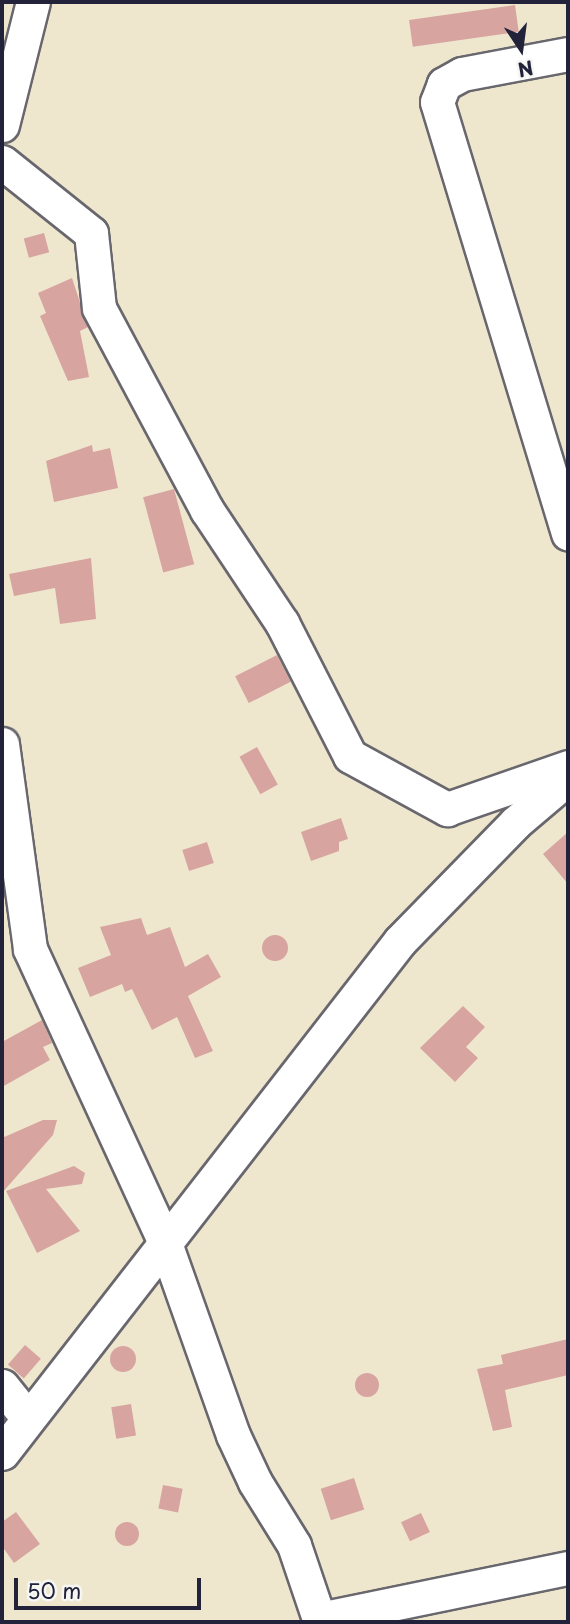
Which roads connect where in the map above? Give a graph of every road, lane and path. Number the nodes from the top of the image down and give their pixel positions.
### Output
1 (33, 2) edge
2 (568, 54) edge
3 (2, 125) edge
4 (2, 162) edge
5 (568, 534) edge
6 (2, 744) edge
7 (568, 767) edge
8 (568, 778) edge
9 (165, 1243) junction
10 (2, 1386) edge
11 (26, 1416) junction
12 (2, 1453) edge
13 (568, 1568) edge
14 (319, 1620) edge

1 - 3 street
2 - 5 street
4 - 7 street
6 - 9 street
8 - 9 street
9 - 11 street
9 - 14 street
10 - 11 street
11 - 12 street
13 - 14 street

